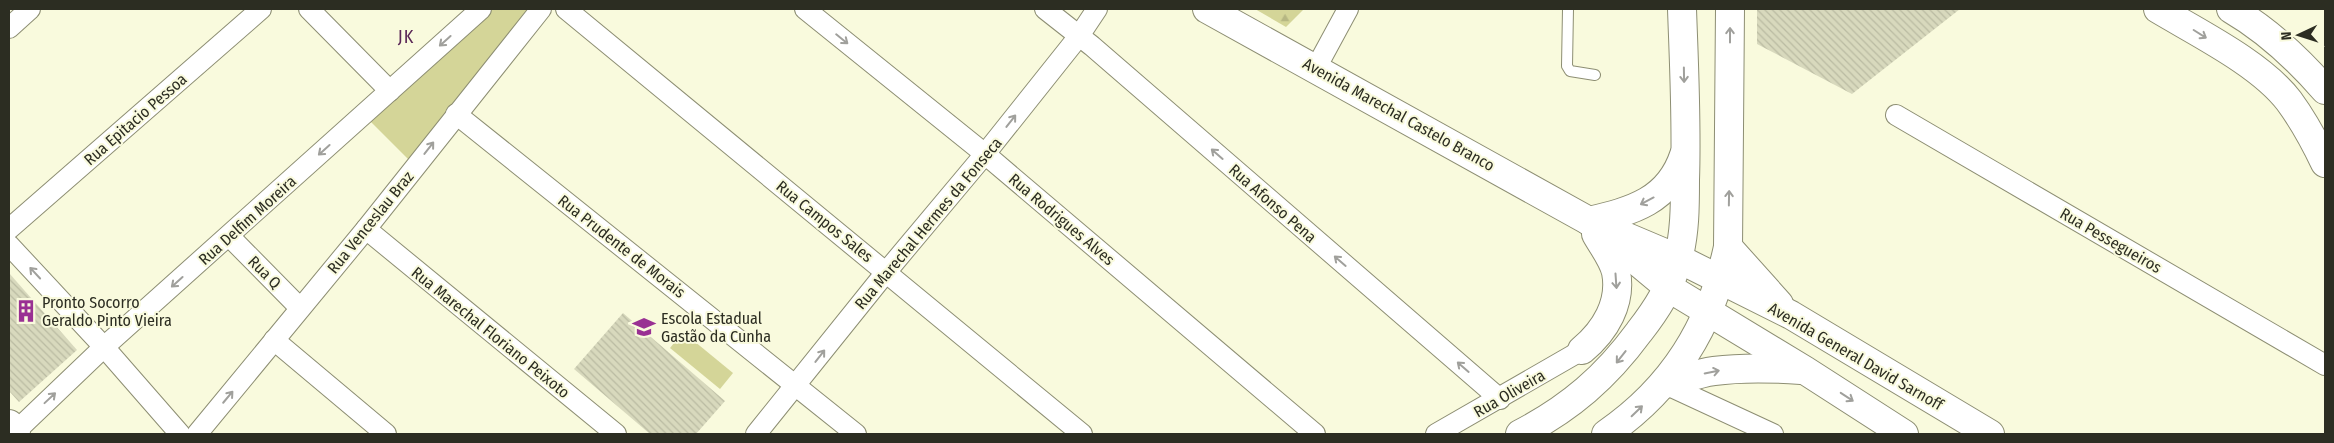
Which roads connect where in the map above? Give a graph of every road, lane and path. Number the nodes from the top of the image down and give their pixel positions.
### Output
1 (30, 9) edge
2 (261, 9) edge
3 (309, 9) edge
4 (481, 9) edge
5 (541, 9) edge
6 (566, 9) edge
7 (804, 9) edge
8 (1045, 9) edge
9 (1097, 9) edge
10 (1208, 9) edge
11 (1348, 9) edge
12 (1568, 9) edge
13 (1682, 9) edge
14 (1730, 9) edge
15 (2158, 9) edge
16 (2232, 9) edge
17 (9, 28) edge
18 (1079, 36) junction
19 (1316, 68) junction
20 (1595, 74) dead end
21 (2325, 90) edge
22 (390, 91) junction
23 (456, 114) junction
24 (1896, 115) dead end
25 (1686, 150) junction
26 (985, 154) junction
27 (2325, 163) edge
28 (1589, 221) junction
29 (9, 229) edge
30 (366, 229) junction
31 (229, 236) junction
32 (9, 245) edge
33 (1728, 247) junction
34 (1679, 258) junction
35 (886, 271) junction
36 (1721, 280) junction
37 (1669, 288) junction
38 (300, 308) junction
39 (1708, 312) junction
40 (1791, 315) junction
41 (1650, 318) junction
42 (274, 340) junction
43 (104, 347) junction
44 (1582, 350) junction
45 (2325, 365) edge
46 (1806, 371) junction
47 (1664, 384) junction
48 (797, 385) junction
49 (1500, 399) junction
50 (13, 430) edge
51 (180, 434) edge
52 (197, 434) edge
53 (386, 434) edge
54 (616, 434) edge
55 (756, 434) edge
56 (856, 434) edge
57 (1082, 434) edge
58 (1315, 434) edge
59 (1436, 434) edge
60 (1520, 434) edge
61 (1606, 434) edge
62 (1773, 434) edge
63 (1904, 434) edge
64 (1990, 434) edge

1 - 17 street
2 - 29 street, Rua Epitacio Pessoa
3 - 22 street
4 -> 22 street, Rua Delfim Moreira
5 - 23 street, Rua Venceslau Braz
6 - 35 street, Rua Campos Sales
7 -> 26 street, Rua Rodrigues Alves
8 - 18 street, Rua Afonso Pena
9 - 18 street, Rua Marechal Hermes da Fonseca
10 - 19 street, Avenida Marechal Castelo Branco
11 - 19 street
12 - 20 lane
13 -> 25 street
33 -> 14 street
15 -> 27 street
16 - 21 street
26 -> 18 street, Rua Marechal Hermes da Fonseca
49 -> 18 street, Rua Afonso Pena
19 - 28 street, Avenida Marechal Castelo Branco
22 -> 31 street, Rua Delfim Moreira
30 -> 23 street, Rua Venceslau Braz
23 - 48 street, Rua Prudente de Morais
24 - 45 street, Rua Pessegueiros
25 -> 28 street
25 - 34 street
26 - 35 street, Rua Marechal Hermes da Fonseca
26 - 58 street, Rua Rodrigues Alves
28 - 34 street, Avenida Marechal Castelo Branco
28 - 37 street, Avenida Marechal Castelo Branco
28 -> 44 street
30 - 38 street, Rua Venceslau Braz
30 - 54 street, Rua Marechal Floriano Peixoto
31 - 38 street, Rua Q
31 -> 43 street, Rua Delfim Moreira
43 -> 32 street
33 - 36 street
33 - 40 street
34 - 36 street, Avenida General David Sarnoff
34 - 37 street
48 -> 35 street, Rua Marechal Hermes da Fonseca
35 - 57 street, Rua Campos Sales
36 - 39 street
36 - 40 street, Avenida General David Sarnoff
37 - 39 street
37 - 41 street
38 - 42 street, Rua Venceslau Braz
39 - 46 street
39 - 47 street
40 - 64 street, Avenida General David Sarnoff
41 - 44 street
41 -> 60 street
52 -> 42 street, Rua Venceslau Braz
42 - 53 street
50 -> 43 street, Rua Delfim Moreira
43 - 51 street
44 - 49 street, Rua Oliveira
47 -> 46 street
46 -> 63 street
61 -> 47 street
47 - 62 street
48 - 55 street, Rua Marechal Hermes da Fonseca
48 - 56 street, Rua Prudente de Morais
49 - 59 street, Rua Oliveira

